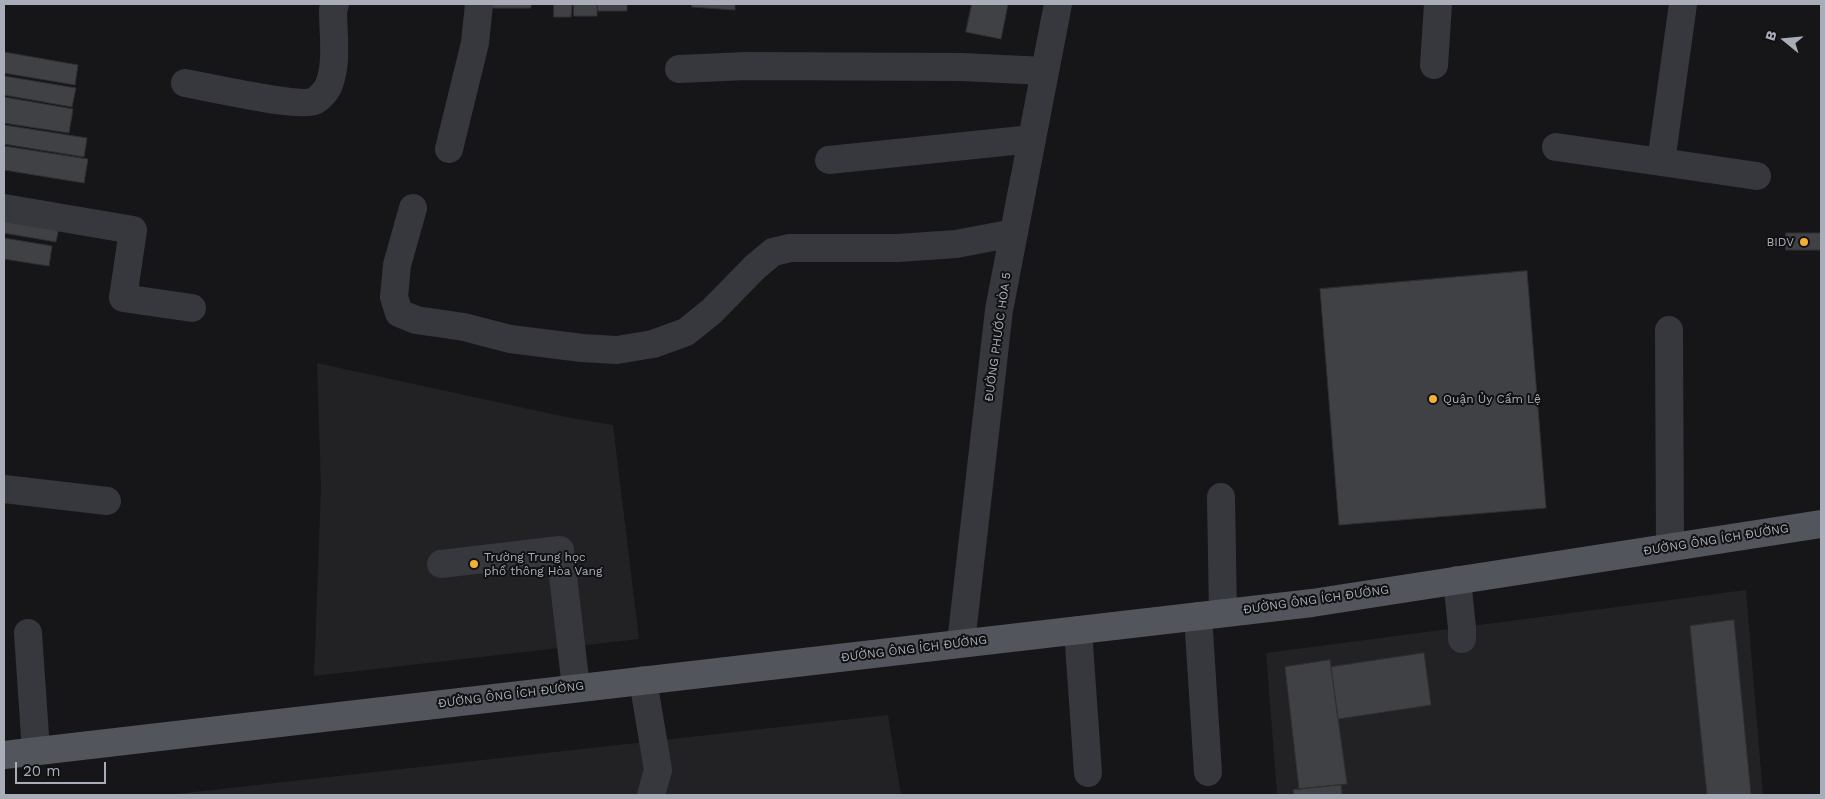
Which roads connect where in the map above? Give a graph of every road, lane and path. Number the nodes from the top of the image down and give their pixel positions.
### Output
1 (480, 4) edge
2 (1058, 4) edge
3 (1438, 4) edge
4 (1683, 4) edge
5 (334, 7) edge
6 (1434, 65) dead end
7 (679, 69) dead end
8 (1045, 71) junction
9 (184, 83) dead end
10 (1032, 139) junction
11 (1556, 147) dead end
12 (449, 149) dead end
13 (829, 160) dead end
14 (1661, 162) junction
15 (1757, 176) dead end
16 (4, 208) edge
17 (413, 208) dead end
18 (1014, 233) junction
19 (192, 308) dead end
20 (1669, 330) dead end
21 (4, 489) edge
22 (1221, 497) dead end
23 (107, 501) dead end
24 (1821, 524) edge
25 (1670, 547) junction
26 (441, 564) dead end
27 (1457, 580) junction
28 (1210, 614) junction
29 (1078, 630) junction
30 (28, 633) dead end
31 (1462, 639) dead end
32 (961, 643) junction
33 (643, 680) junction
34 (576, 688) junction
35 (36, 751) junction
36 (4, 755) edge
37 (1088, 772) dead end
38 (1208, 772) dead end
39 (651, 795) edge

1 - 12 street
2 - 8 street, ĐƯỜNG PHƯỚC HÒA 5
3 - 6 street
4 - 14 street
5 - 9 street
7 - 8 street
8 - 10 street, ĐƯỜNG PHƯỚC HÒA 5
10 - 13 street
10 - 18 street, ĐƯỜNG PHƯỚC HÒA 5
11 - 14 street
14 - 15 street
16 - 19 street
17 - 18 street
18 - 32 street, ĐƯỜNG PHƯỚC HÒA 5
20 - 25 street
21 - 23 street
22 - 28 street
24 - 25 main road, ĐƯỜNG ÔNG ÍCH ĐƯỜNG
25 - 27 main road, ĐƯỜNG ÔNG ÍCH ĐƯỜNG
26 - 34 street
27 - 28 main road, ĐƯỜNG ÔNG ÍCH ĐƯỜNG
27 - 31 street
28 - 29 main road, ĐƯỜNG ÔNG ÍCH ĐƯỜNG
28 - 38 street
29 - 32 main road, ĐƯỜNG ÔNG ÍCH ĐƯỜNG
29 - 37 street
30 - 35 street
32 - 33 main road, ĐƯỜNG ÔNG ÍCH ĐƯỜNG
33 - 34 main road, ĐƯỜNG ÔNG ÍCH ĐƯỜNG
33 - 39 street
34 - 35 main road, ĐƯỜNG ÔNG ÍCH ĐƯỜNG
35 - 36 main road, ĐƯỜNG ÔNG ÍCH ĐƯỜNG

